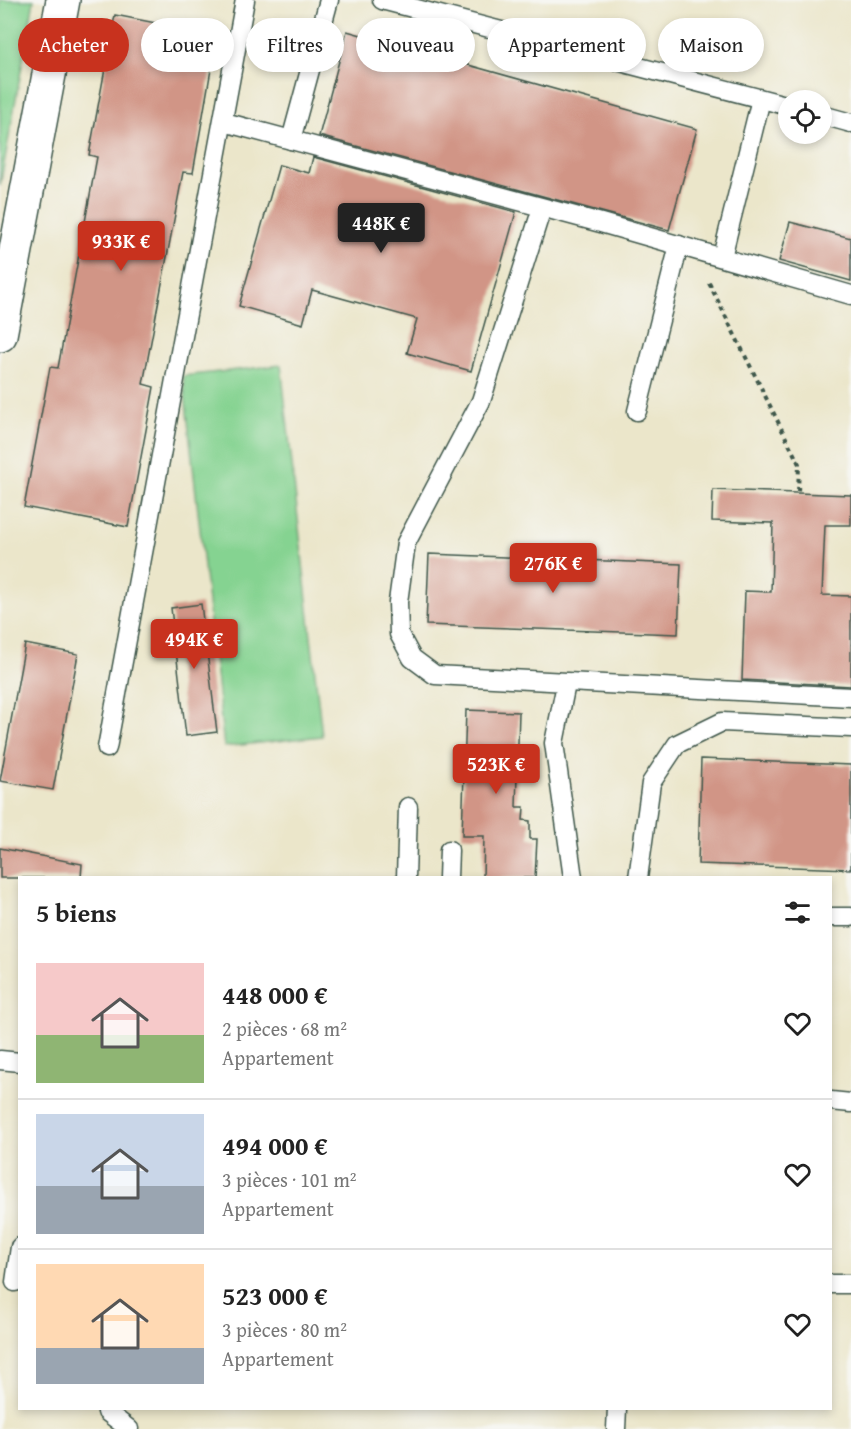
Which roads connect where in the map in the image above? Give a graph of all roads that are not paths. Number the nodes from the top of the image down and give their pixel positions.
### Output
1 (63, 0) edge
2 (245, 0) edge
3 (329, 0) edge
4 (382, 0) edge
5 (761, 99) junction
6 (778, 103) edge
7 (832, 118) edge
8 (224, 122) junction
9 (851, 123) edge
10 (291, 140) junction
11 (542, 208) junction
12 (679, 245) junction
13 (722, 257) junction
14 (851, 295) edge
15 (0, 335) edge
16 (638, 411) dead end
17 (566, 684) junction
18 (851, 698) edge
19 (851, 728) edge
20 (107, 748) dead end
21 (408, 807) dead end
22 (449, 850) dead end
23 (406, 876) edge
24 (448, 876) edge
25 (573, 876) edge
26 (638, 876) edge
27 (832, 917) edge
28 (851, 917) edge
29 (0, 1060) edge
30 (18, 1062) edge
31 (832, 1101) edge
32 (851, 1102) edge
33 (18, 1261) edge
34 (15, 1282) dead end
35 (832, 1284) edge
36 (851, 1284) edge
37 (617, 1410) edge
38 (106, 1416) edge
39 (129, 1429) edge
40 (616, 1429) edge

1 - 15 street
2 - 8 lane
3 - 10 lane
4 - 5 lane
5 - 6 lane
5 - 13 lane
7 - 9 lane
8 - 10 lane
8 - 20 lane
10 - 11 lane
11 - 12 lane
11 - 17 lane
12 - 13 lane
12 - 16 lane
13 - 14 lane
17 - 18 lane
17 - 25 lane
19 - 26 lane
21 - 23 lane
22 - 24 lane
27 - 28 lane
29 - 30 lane
31 - 32 lane
33 - 34 lane
35 - 36 lane
37 - 40 lane
38 - 39 lane

